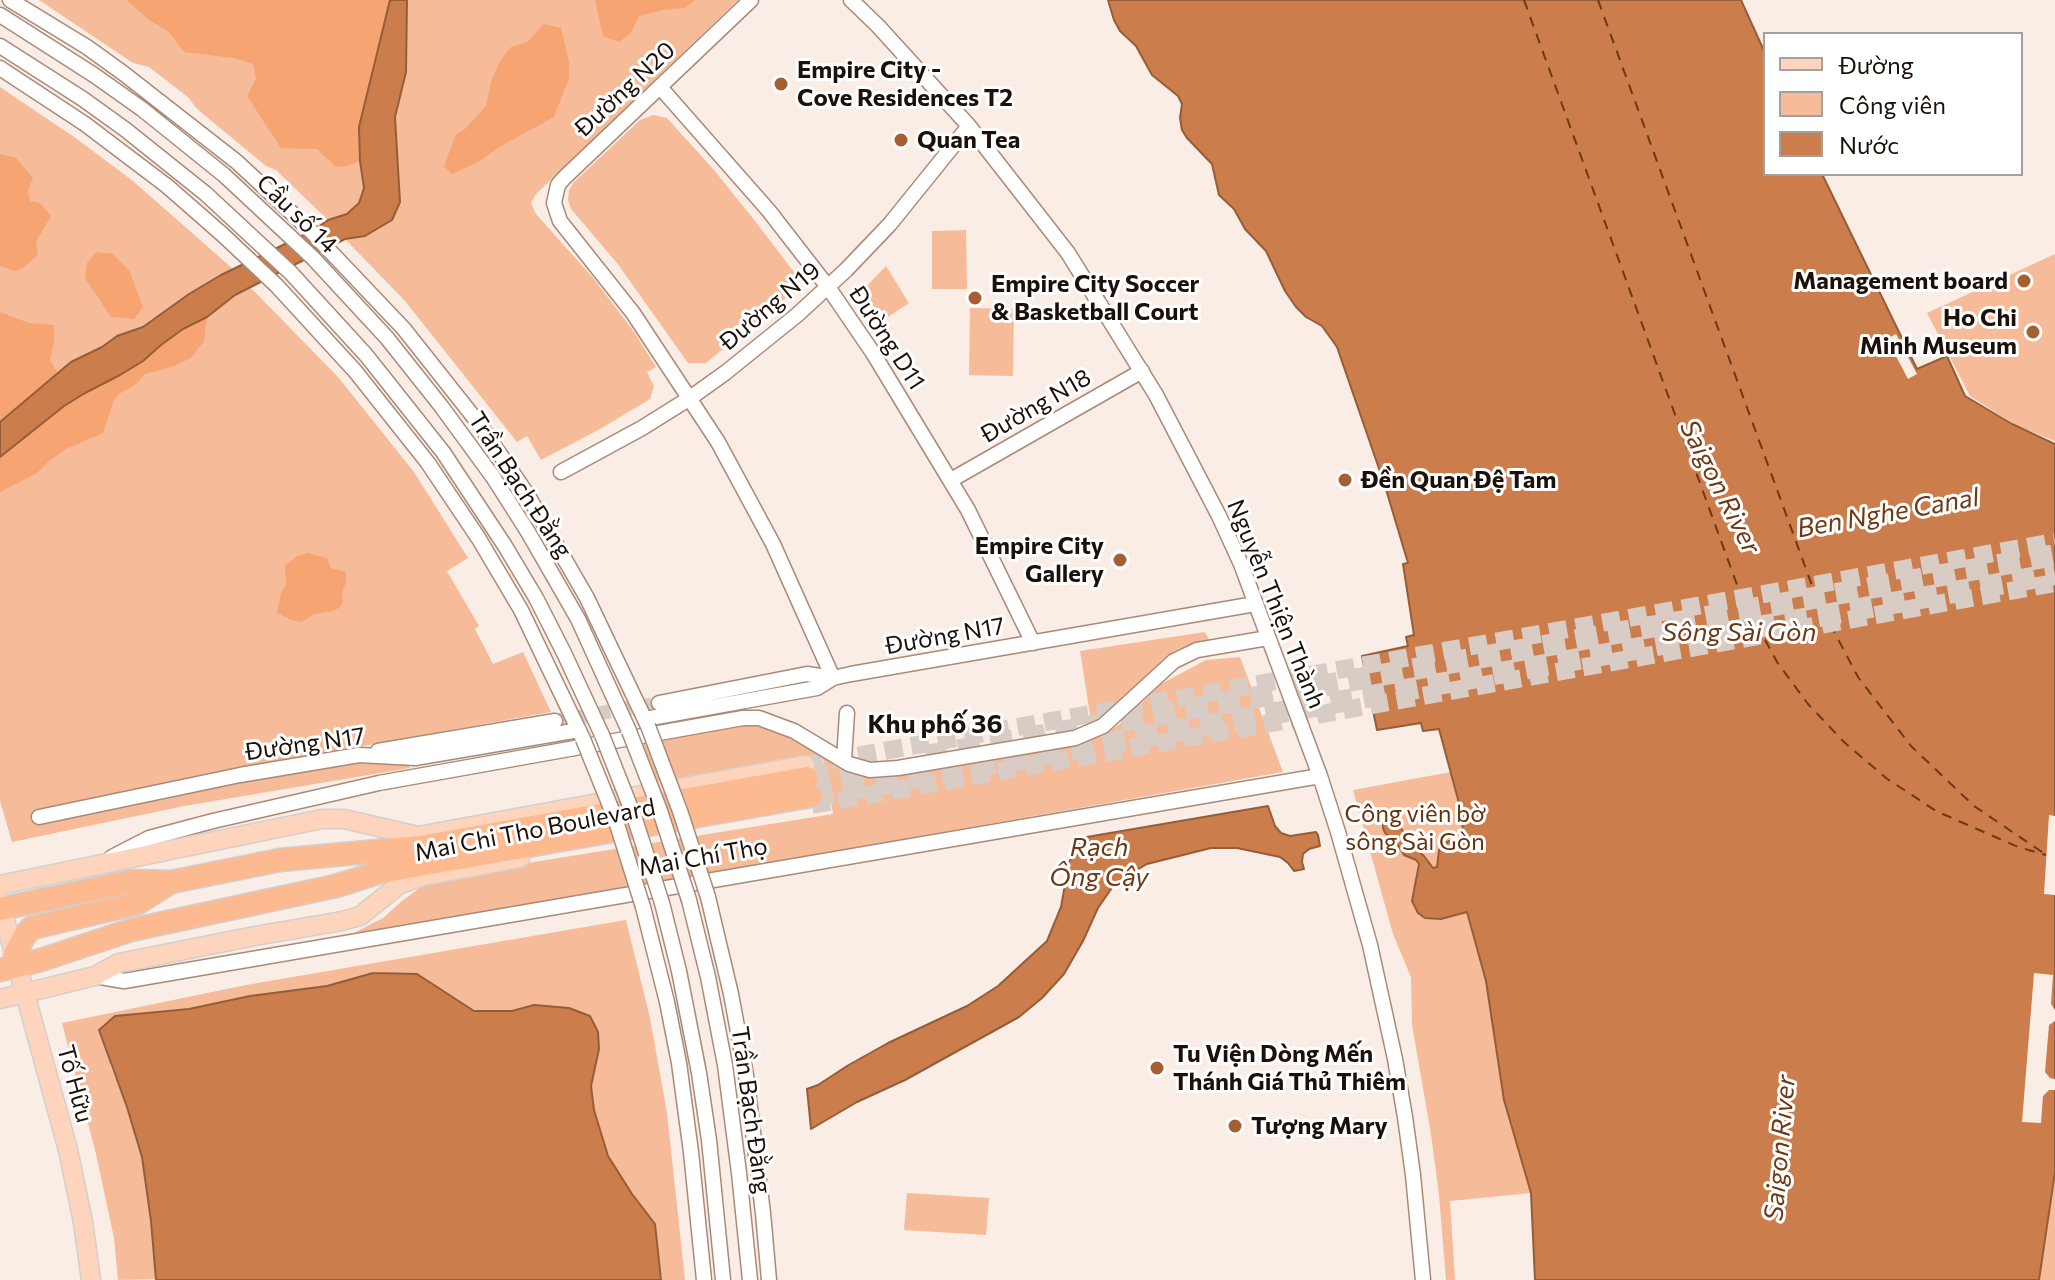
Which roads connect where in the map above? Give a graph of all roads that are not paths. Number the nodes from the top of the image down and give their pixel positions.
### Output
1 (10, 0) edge
2 (751, 0) edge
3 (851, 0) edge
4 (0, 15) edge
5 (0, 46) edge
6 (0, 68) edge
7 (660, 87) junction
8 (153, 95) junction
9 (142, 109) junction
10 (969, 126) junction
11 (126, 130) junction
12 (114, 145) junction
13 (339, 285) joint
14 (828, 287) junction
15 (376, 298) junction
16 (320, 303) joint
17 (362, 310) junction
18 (343, 328) junction
19 (329, 341) junction
20 (1142, 371) junction
21 (690, 398) junction
22 (496, 447) junction
23 (479, 458) junction
24 (561, 472) dead end
25 (457, 473) junction
26 (951, 480) junction
27 (442, 483) junction
28 (1255, 604) junction
29 (1268, 638) junction
30 (1033, 643) junction
31 (833, 678) junction
32 (659, 703) tunnel mouth
33 (847, 713) dead end
34 (555, 721) tunnel mouth
35 (647, 722) junction
36 (581, 734) junction
37 (359, 755) junction
38 (844, 760) junction
39 (1320, 776) junction
40 (809, 786) junction
41 (39, 817) dead end
42 (97, 864) junction
43 (171, 882) junction
44 (0, 885) edge
45 (1, 907) edge
46 (714, 919) junction
47 (695, 922) junction
48 (669, 927) junction
49 (649, 930) junction
50 (9, 968) edge
51 (95, 976) junction
52 (26, 993) junction
53 (0, 999) edge
54 (758, 1171) junction
55 (739, 1173) junction
56 (713, 1175) junction
57 (694, 1177) junction
58 (91, 1280) edge
59 (704, 1280) edge
60 (723, 1280) edge
61 (750, 1280) edge
62 (769, 1280) edge
63 (1423, 1280) edge

1 - 8 street, Cầu số 14
2 - 7 street, Đường N20
3 - 10 street, Nguyễn Thiện Thành
4 - 9 street
5 - 11 street
6 - 12 street
7 - 14 street, Đường D11
7 - 21 street, Đường N20
8 - 9 street
8 - 15 street, Cầu số 14
9 - 13 street, Cầu số 14
10 - 14 street, Đường N19
10 - 20 street, Nguyễn Thiện Thành
11 - 12 street
11 - 16 street, Cầu số 14
12 - 19 street
13 - 17 street, Trần Bạch Đằng
14 - 21 street, Đường N19
14 - 26 street, Đường D11
15 - 17 street
15 - 22 street, Cầu số 14
16 - 18 street, Trần Bạch Đằng
17 - 18 street
17 - 23 street, Trần Bạch Đằng
18 - 19 street
18 - 25 street, Trần Bạch Đằng
19 - 27 street
20 - 26 street, Đường N18
20 - 28 street, Nguyễn Thiện Thành
21 - 24 street, Đường N19
21 - 31 street
22 - 23 street
22 - 35 street, Cầu số 14
23 - 25 street
23 - 47 street, Trần Bạch Đằng, bridge
25 - 27 street
25 - 48 street, Trần Bạch Đằng, bridge
26 - 30 street, Đường D11
27 - 36 street
28 - 29 street, Nguyễn Thiện Thành
28 - 30 street, Đường N17
29 - 38 street
29 - 39 street, Nguyễn Thiện Thành
30 - 31 street, Đường N17
31 - 32 street
31 - 35 street, Đường N17
33 - 38 street
34 - 37 street
35 - 46 street, Cầu số 14, bridge
36 - 37 street, Đường N17
36 - 49 street, bridge
37 - 41 street, Đường N17
38 - 42 street
39 - 51 street, Mai Chí Thọ
39 - 63 street, Nguyễn Thiện Thành
40 - 42 main road
40 - 43 highway, Mai Chi Tho Boulevard
40 - 50 highway, Mai Chi Tho Boulevard
40 - 51 main road, Mai Chi Tho Boulevard
42 - 44 main road
43 - 45 highway, Mai Chi Tho Boulevard
43 - 50 highway
45 - 50 main road, Tố Hữu
46 - 47 street
46 - 54 street, Cầu số 14
47 - 55 street, Trần Bạch Đằng
48 - 49 street
48 - 56 street, Trần Bạch Đằng
49 - 57 street
50 - 52 main road, Tố Hữu
51 - 52 main road, Mai Chi Tho Boulevard
52 - 53 main road, Mai Chi Tho Boulevard
52 - 58 main road, Tố Hữu
54 - 55 street
54 - 62 street, Cầu số 14
55 - 61 street, Trần Bạch Đằng
56 - 57 street
56 - 60 street, Trần Bạch Đằng
57 - 59 street

